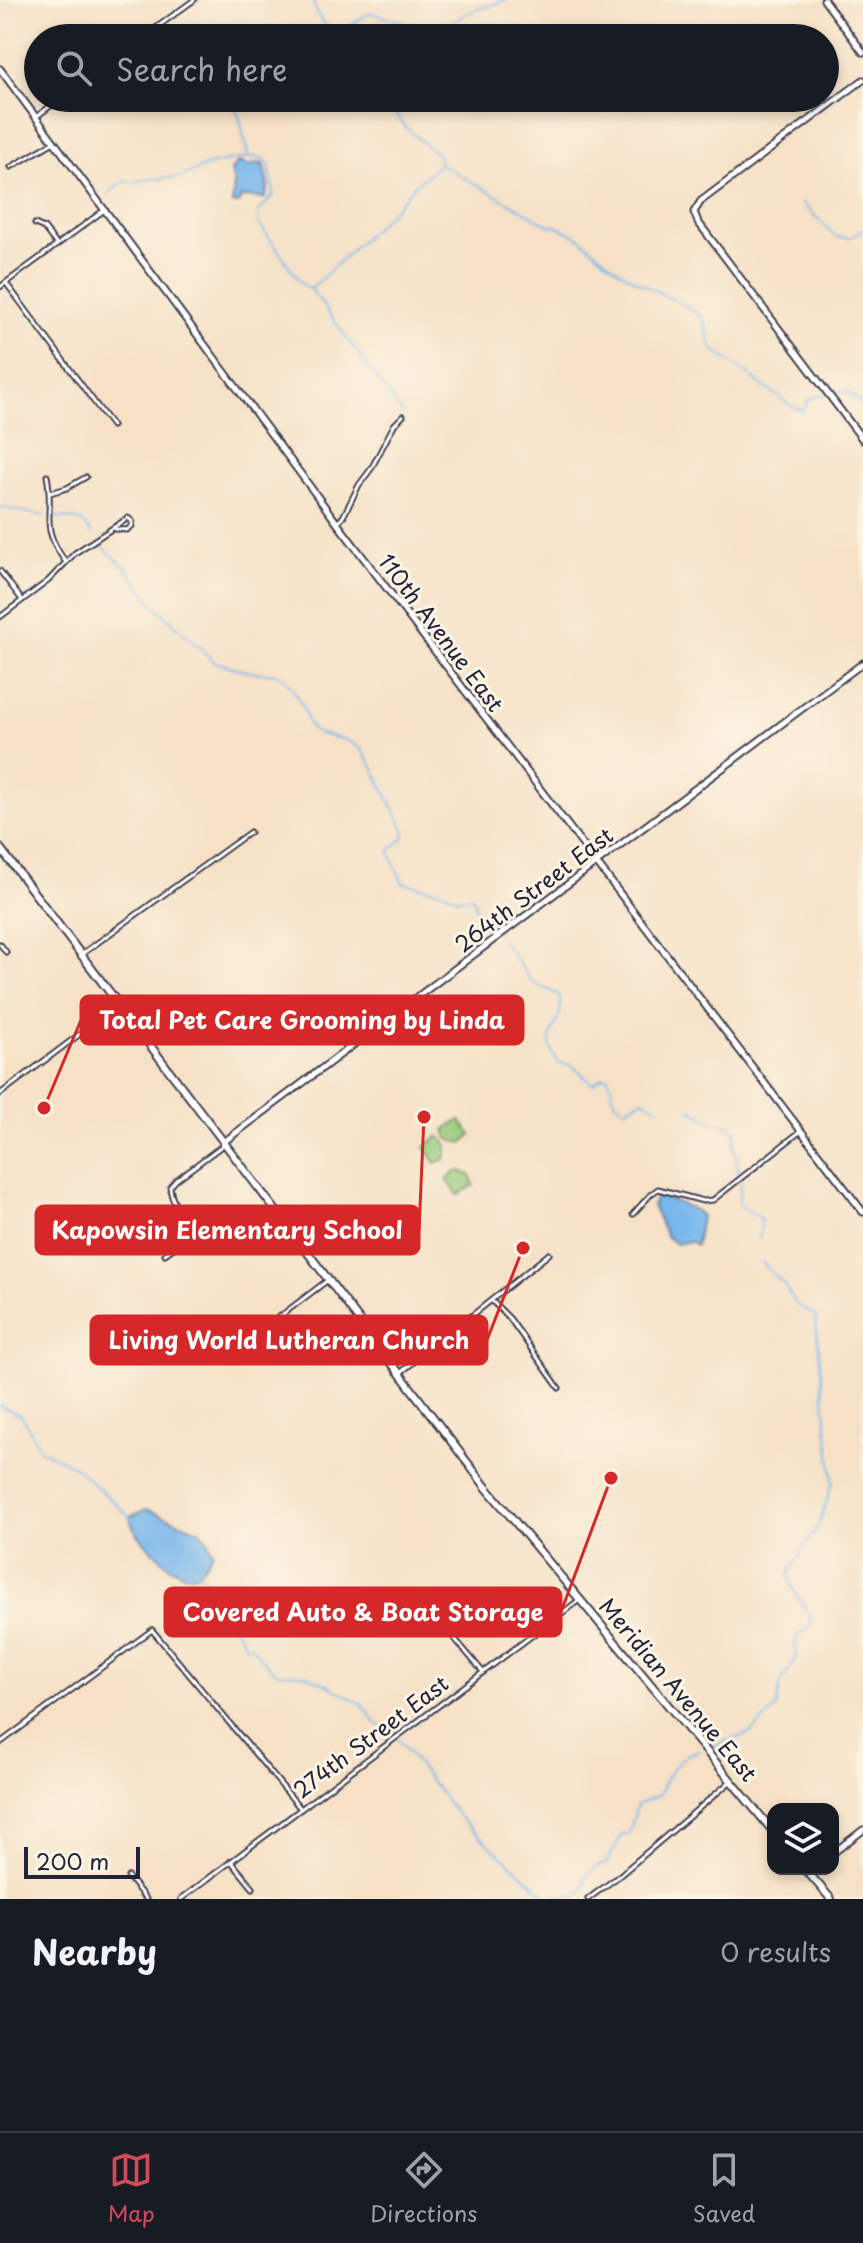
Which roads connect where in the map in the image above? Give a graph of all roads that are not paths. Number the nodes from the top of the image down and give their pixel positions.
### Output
1 (194, 0) edge
2 (824, 0) edge
3 (161, 24) edge
4 (863, 52) edge
5 (0, 69) edge
6 (863, 80) edge
7 (839, 98) edge
8 (24, 101) edge
9 (32, 112) edge
10 (43, 112) edge
11 (820, 112) edge
12 (36, 117) junction
13 (54, 142) junction
14 (11, 167) dead end
15 (104, 209) junction
16 (35, 224) dead end
17 (57, 245) junction
18 (6, 283) junction
19 (0, 287) edge
20 (403, 416) dead end
21 (112, 426) dead end
22 (863, 440) edge
23 (47, 476) dead end
24 (86, 477) dead end
25 (50, 493) junction
26 (337, 523) junction
27 (115, 529) dead end
28 (65, 561) junction
29 (0, 571) edge
30 (22, 600) junction
31 (0, 617) edge
32 (863, 663) edge
33 (250, 832) dead end
34 (0, 848) edge
35 (597, 863) junction
36 (0, 944) edge
37 (6, 952) dead end
38 (82, 954) junction
39 (120, 1004) junction
40 (0, 1094) edge
41 (801, 1131) junction
42 (225, 1142) junction
43 (863, 1212) edge
44 (633, 1214) dead end
45 (165, 1254) dead end
46 (549, 1254) dead end
47 (329, 1279) junction
48 (492, 1301) junction
49 (258, 1333) dead end
50 (400, 1373) junction
51 (559, 1388) dead end
52 (579, 1600) junction
53 (428, 1607) dead end
54 (483, 1672) junction
55 (0, 1743) edge
56 (731, 1781) junction
57 (301, 1809) junction
58 (767, 1824) edge
59 (863, 1830) edge
60 (839, 1848) edge
61 (231, 1861) junction
62 (812, 1875) edge
63 (128, 1877) dead end
64 (253, 1888) dead end
65 (184, 1898) edge
66 (146, 1899) edge
67 (588, 1899) edge
68 (831, 1899) edge

1 - 3 street
2 - 4 street
5 - 8 street, 110th Avenue East
6 - 7 street
9 - 12 street, 110th Avenue East
10 - 12 street
11 - 22 street
12 - 13 street, 110th Avenue East
13 - 14 street
13 - 15 street, 110th Avenue East
15 - 17 street
15 - 26 street, 110th Avenue East
16 - 17 street
17 - 18 street
18 - 19 street
18 - 21 street
20 - 26 street
23 - 25 street
24 - 25 street
25 - 28 street
26 - 35 street, 110th Avenue East
27 - 28 street
28 - 30 street
29 - 30 street
30 - 31 street
32 - 35 street, 264th Street East
33 - 38 street
34 - 38 main road, Meridian Avenue East
35 - 41 street, 110th Avenue East
35 - 42 street, 264th Street East
36 - 37 street
38 - 39 main road, Meridian Avenue East
39 - 40 street
39 - 42 main road, Meridian Avenue East
41 - 43 street, 110th Avenue East
41 - 44 street
42 - 45 street
42 - 47 main road, Meridian Avenue East
46 - 48 street
47 - 49 street
47 - 50 main road, Meridian Avenue East
48 - 50 street
48 - 51 street
50 - 52 main road, Meridian Avenue East
52 - 54 street, 274th Street East
52 - 56 main road, Meridian Avenue East
53 - 54 street
54 - 57 street, 274th Street East
55 - 57 street
56 - 58 main road, Meridian Avenue East
56 - 67 street
57 - 61 street, 274th Street East
59 - 60 street
61 - 64 street
61 - 65 street, 274th Street East
62 - 68 main road
63 - 66 street

